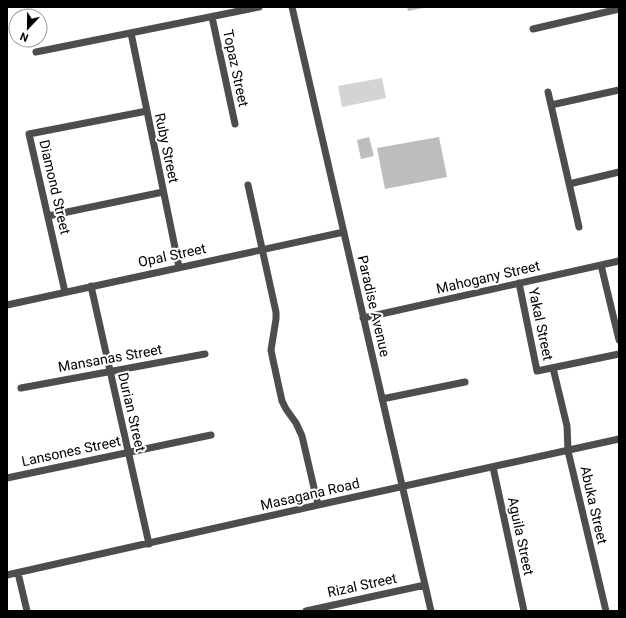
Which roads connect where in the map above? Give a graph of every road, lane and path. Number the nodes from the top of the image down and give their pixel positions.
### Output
1 (259, 7) edge
2 (292, 7) edge
3 (619, 9) edge
4 (212, 17) junction
5 (533, 29) dead end
6 (131, 33) junction
7 (36, 52) dead end
8 (619, 90) edge
9 (548, 92) dead end
10 (551, 105) junction
11 (146, 111) junction
12 (235, 124) dead end
13 (619, 172) edge
14 (569, 184) junction
15 (248, 185) dead end
16 (163, 192) junction
17 (48, 216) junction
18 (579, 227) dead end
19 (344, 232) junction
20 (261, 250) junction
21 (619, 261) edge
22 (601, 265) junction
23 (179, 267) junction
24 (518, 283) junction
25 (91, 286) junction
26 (65, 292) junction
27 (7, 305) edge
28 (363, 318) junction
29 (619, 340) edge
30 (205, 354) dead end
31 (619, 354) edge
32 (553, 368) junction
33 (110, 372) junction
34 (465, 382) dead end
35 (20, 388) dead end
36 (382, 399) junction
37 (211, 435) dead end
38 (619, 440) edge
39 (568, 451) junction
40 (128, 452) junction
41 (493, 468) junction
42 (7, 478) edge
43 (402, 487) junction
44 (318, 505) junction
45 (149, 544) junction
46 (18, 573) junction
47 (7, 575) edge
48 (425, 585) junction
49 (28, 611) edge
50 (306, 611) edge
51 (431, 611) edge
52 (524, 611) edge
53 (606, 611) edge

1 - 4 street, Topaz Street
2 - 19 street, Paradise Avenue
3 - 5 street
4 - 6 street, Topaz Street
4 - 12 street, Topaz Street
6 - 7 street, Topaz Street
6 - 11 street, Ruby Street
8 - 10 street
9 - 10 street
10 - 14 street
11 - 16 street, Ruby Street
11 - 17 street, Diamond Street
13 - 14 street
14 - 18 street
15 - 20 street
16 - 17 street
16 - 23 street, Ruby Street
17 - 26 street, Diamond Street
19 - 20 street, Opal Street
19 - 28 street, Paradise Avenue
20 - 23 street, Opal Street
20 - 44 street
21 - 22 street, Mahogany Street
22 - 24 street, Mahogany Street
22 - 29 street
23 - 25 street, Opal Street
24 - 28 street, Mahogany Street
24 - 32 street, Yakal Street
25 - 26 street, Opal Street
25 - 33 street, Durian Street
26 - 27 street, Opal Street
28 - 36 street, Paradise Avenue
30 - 33 street, Mansanas Street
31 - 32 street
32 - 39 street, Abuka Street
33 - 35 street, Mansanas Street
33 - 40 street, Durian Street
34 - 36 street
36 - 43 street, Paradise Avenue
37 - 40 street, Lansones Street
38 - 39 street, Masagana Road
39 - 41 street, Masagana Road
39 - 53 street, Abuka Street
40 - 42 street, Lansones Street
40 - 45 street, Durian Street
41 - 43 street, Masagana Road
41 - 52 street, Aguila Street
43 - 44 street, Masagana Road
43 - 48 street, Paradise Avenue
44 - 45 street, Masagana Road
45 - 46 street, Masagana Road
46 - 47 street, Masagana Road
46 - 49 street
48 - 50 street, Rizal Street
48 - 51 street, Paradise Avenue

